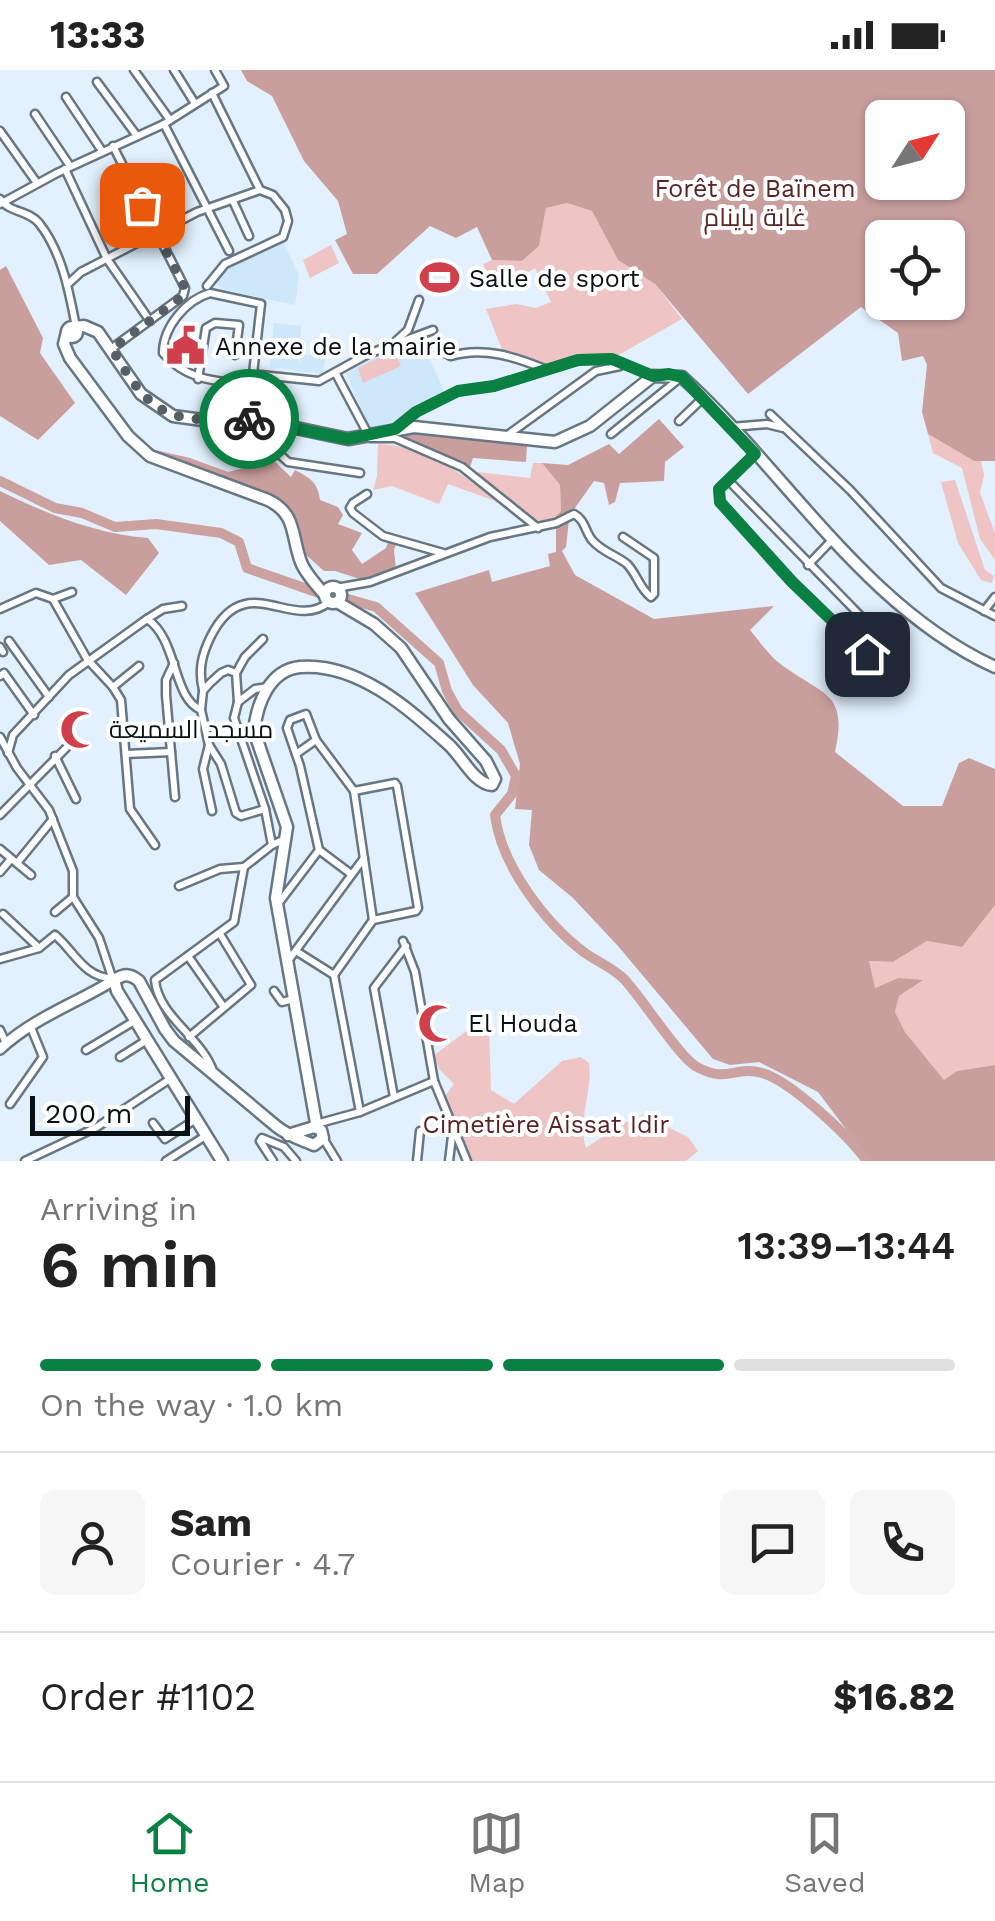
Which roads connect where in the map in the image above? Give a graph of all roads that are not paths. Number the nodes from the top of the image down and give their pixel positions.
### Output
1 (134, 70) edge
2 (174, 70) edge
3 (215, 70) edge
4 (97, 82) dead end
5 (212, 92) junction
6 (66, 97) dead end
7 (194, 102) junction
8 (35, 114) dead end
9 (167, 122) junction
10 (0, 130) edge
11 (137, 136) junction
12 (113, 146) junction
13 (102, 150) junction
14 (68, 168) junction
15 (38, 184) junction
16 (260, 190) junction
17 (234, 201) junction
18 (1, 202) edge
19 (207, 208) junction
20 (156, 234) junction
21 (249, 236) dead end
22 (229, 251) dead end
23 (107, 259) junction
24 (68, 284) junction
25 (208, 286) dead end
26 (419, 300) dead end
27 (150, 321) junction
28 (434, 330) dead end
29 (72, 331) junction
30 (414, 337) junction
31 (392, 346) junction
32 (112, 349) junction
33 (235, 355) dead end
34 (622, 366) junction
35 (546, 370) junction
36 (252, 374) junction
37 (336, 374) junction
38 (653, 376) junction
39 (682, 377) junction
40 (198, 379) junction
41 (251, 386) junction
42 (703, 398) junction
43 (770, 414) dead end
44 (248, 418) junction
45 (679, 421) dead end
46 (210, 422) junction
47 (730, 428) junction
48 (784, 428) junction
49 (395, 429) junction
50 (366, 434) junction
51 (611, 434) dead end
52 (505, 437) junction
53 (755, 454) junction
54 (360, 473) dead end
55 (728, 480) junction
56 (367, 494) dead end
57 (538, 528) junction
58 (623, 537) dead end
59 (834, 538) junction
60 (445, 553) junction
61 (808, 565) junction
62 (72, 592) dead end
63 (334, 595) junction
64 (995, 597) edge
65 (53, 600) junction
66 (182, 606) dead end
67 (0, 609) edge
68 (984, 612) junction
69 (995, 616) edge
70 (147, 618) junction
71 (882, 638) dead end
72 (263, 639) dead end
73 (9, 641) dead end
74 (867, 654) dead end
75 (87, 659) junction
76 (174, 662) junction
77 (138, 666) dead end
78 (995, 667) edge
79 (236, 673) junction
80 (0, 676) edge
81 (113, 687) junction
82 (268, 687) junction
83 (203, 691) junction
84 (49, 697) junction
85 (238, 702) junction
86 (200, 710) junction
87 (34, 715) junction
88 (0, 737) edge
89 (316, 740) junction
90 (209, 745) junction
91 (66, 748) dead end
92 (8, 752) junction
93 (171, 752) junction
94 (126, 754) junction
95 (296, 754) junction
96 (55, 756) junction
97 (30, 783) junction
98 (354, 791) junction
99 (175, 797) dead end
100 (76, 799) dead end
101 (265, 808) junction
102 (212, 811) dead end
103 (0, 814) edge
104 (53, 819) junction
105 (287, 838) junction
106 (155, 845) dead end
107 (272, 845) junction
108 (0, 849) edge
109 (319, 850) junction
110 (364, 857) junction
111 (14, 861) junction
112 (244, 867) junction
113 (0, 872) edge
114 (352, 874) junction
115 (32, 875) dead end
116 (179, 886) dead end
117 (73, 898) junction
118 (278, 905) junction
119 (55, 912) dead end
120 (3, 914) dead end
121 (373, 920) junction
122 (220, 934) junction
123 (39, 948) junction
124 (296, 951) junction
125 (188, 956) junction
126 (0, 959) edge
127 (288, 962) junction
128 (334, 975) junction
129 (112, 979) junction
130 (274, 991) dead end
131 (294, 999) junction
132 (223, 1006) junction
133 (136, 1020) junction
134 (30, 1024) junction
135 (0, 1030) edge
136 (190, 1037) junction
137 (147, 1040) junction
138 (3, 1046) edge
139 (86, 1050) dead end
140 (120, 1057) dead end
141 (213, 1072) junction
142 (171, 1078) junction
143 (434, 1081) junction
144 (394, 1098) junction
145 (10, 1104) dead end
146 (360, 1112) junction
147 (196, 1119) junction
148 (153, 1123) dead end
149 (454, 1125) junction
150 (420, 1131) dead end
151 (207, 1135) junction
152 (315, 1135) junction
153 (336, 1160) edge
154 (25, 1161) edge
155 (166, 1161) edge
156 (222, 1161) edge
157 (273, 1161) edge
158 (296, 1161) edge
159 (417, 1161) edge
160 (449, 1161) edge
161 (467, 1161) edge

1 - 9 street
2 - 7 street
3 - 5 street
4 - 11 street
5 - 7 street
5 - 16 street
6 - 13 street
7 - 9 street
8 - 14 street
9 - 11 street
9 - 19 street
10 - 15 street
11 - 12 street
12 - 13 street
12 - 20 street
13 - 14 street
14 - 15 street
14 - 23 street
15 - 18 street
16 - 17 street
16 - 25 street
17 - 19 street
17 - 21 street
18 - 24 street
19 - 20 street
19 - 22 street
20 - 23 street
20 - 27 street
23 - 24 street
23 - 27 street
24 - 29 street
26 - 31 street
27 - 32 street
28 - 30 street
29 - 32 main road
29 - 63 main road
30 - 31 street
30 - 35 street
31 - 37 street
32 - 46 main road
33 - 40 street
34 - 35 street
34 - 38 street
34 - 52 street
35 - 49 street
36 - 37 street
36 - 40 street
36 - 41 street
37 - 50 street
38 - 39 main road
38 - 52 main road
39 - 42 main road
39 - 51 street
40 - 41 street
41 - 44 street
42 - 45 street
42 - 47 main road
43 - 48 street
44 - 46 main road
44 - 50 main road
46 - 54 street
47 - 48 street
47 - 53 main road
48 - 68 street
49 - 50 main road
49 - 52 main road
50 - 57 street
53 - 55 street
53 - 59 main road
55 - 61 street
55 - 74 street
56 - 60 street
57 - 58 street
57 - 60 street
59 - 61 street
59 - 78 main road
60 - 63 street
61 - 71 street
62 - 65 street
63 - 82 main road
63 - 83 street
64 - 68 street
65 - 67 street
65 - 75 street
66 - 70 street
68 - 69 street
70 - 75 street
70 - 76 street
72 - 79 street
73 - 84 street
75 - 81 street
75 - 84 street
76 - 86 street
76 - 93 street
77 - 81 street
79 - 83 street
79 - 85 street
80 - 87 street
81 - 94 street
82 - 85 street
82 - 105 main road
83 - 86 street
84 - 87 street
85 - 101 street
86 - 90 street
87 - 92 street
88 - 92 street
89 - 95 street
89 - 95 street
89 - 98 street
90 - 101 street
90 - 102 street
91 - 96 street
92 - 97 street
93 - 94 street
93 - 99 street
94 - 106 street
95 - 109 street
96 - 97 street
96 - 100 street
97 - 103 street
97 - 104 street
98 - 110 street
98 - 121 street
101 - 107 street
104 - 111 street
104 - 117 street
105 - 107 street
105 - 118 main road
107 - 112 street
108 - 111 street
109 - 114 street
109 - 118 street
110 - 114 street
110 - 121 street
111 - 113 street
111 - 115 street
112 - 116 street
112 - 122 street
114 - 124 street
117 - 119 street
117 - 129 street
118 - 127 main road
120 - 123 street
121 - 128 street
122 - 125 street
122 - 132 street
123 - 126 street
123 - 129 street
124 - 127 street
124 - 128 street
125 - 132 street
125 - 136 street
127 - 131 main road
128 - 146 street
129 - 133 main road
129 - 134 main road
129 - 141 main road
130 - 131 street
131 - 152 main road
132 - 136 street
133 - 137 main road
133 - 139 street
134 - 138 main road
134 - 145 street
135 - 138 street
136 - 141 street
137 - 140 street
137 - 142 main road
141 - 152 main road
142 - 147 main road
142 - 154 street
143 - 144 street
143 - 144 street
143 - 149 street
144 - 146 street
146 - 152 street
147 - 148 street
147 - 151 main road
149 - 160 street
149 - 161 street
150 - 159 street
151 - 155 street
151 - 156 main road
152 - 153 street
157 - 158 street

